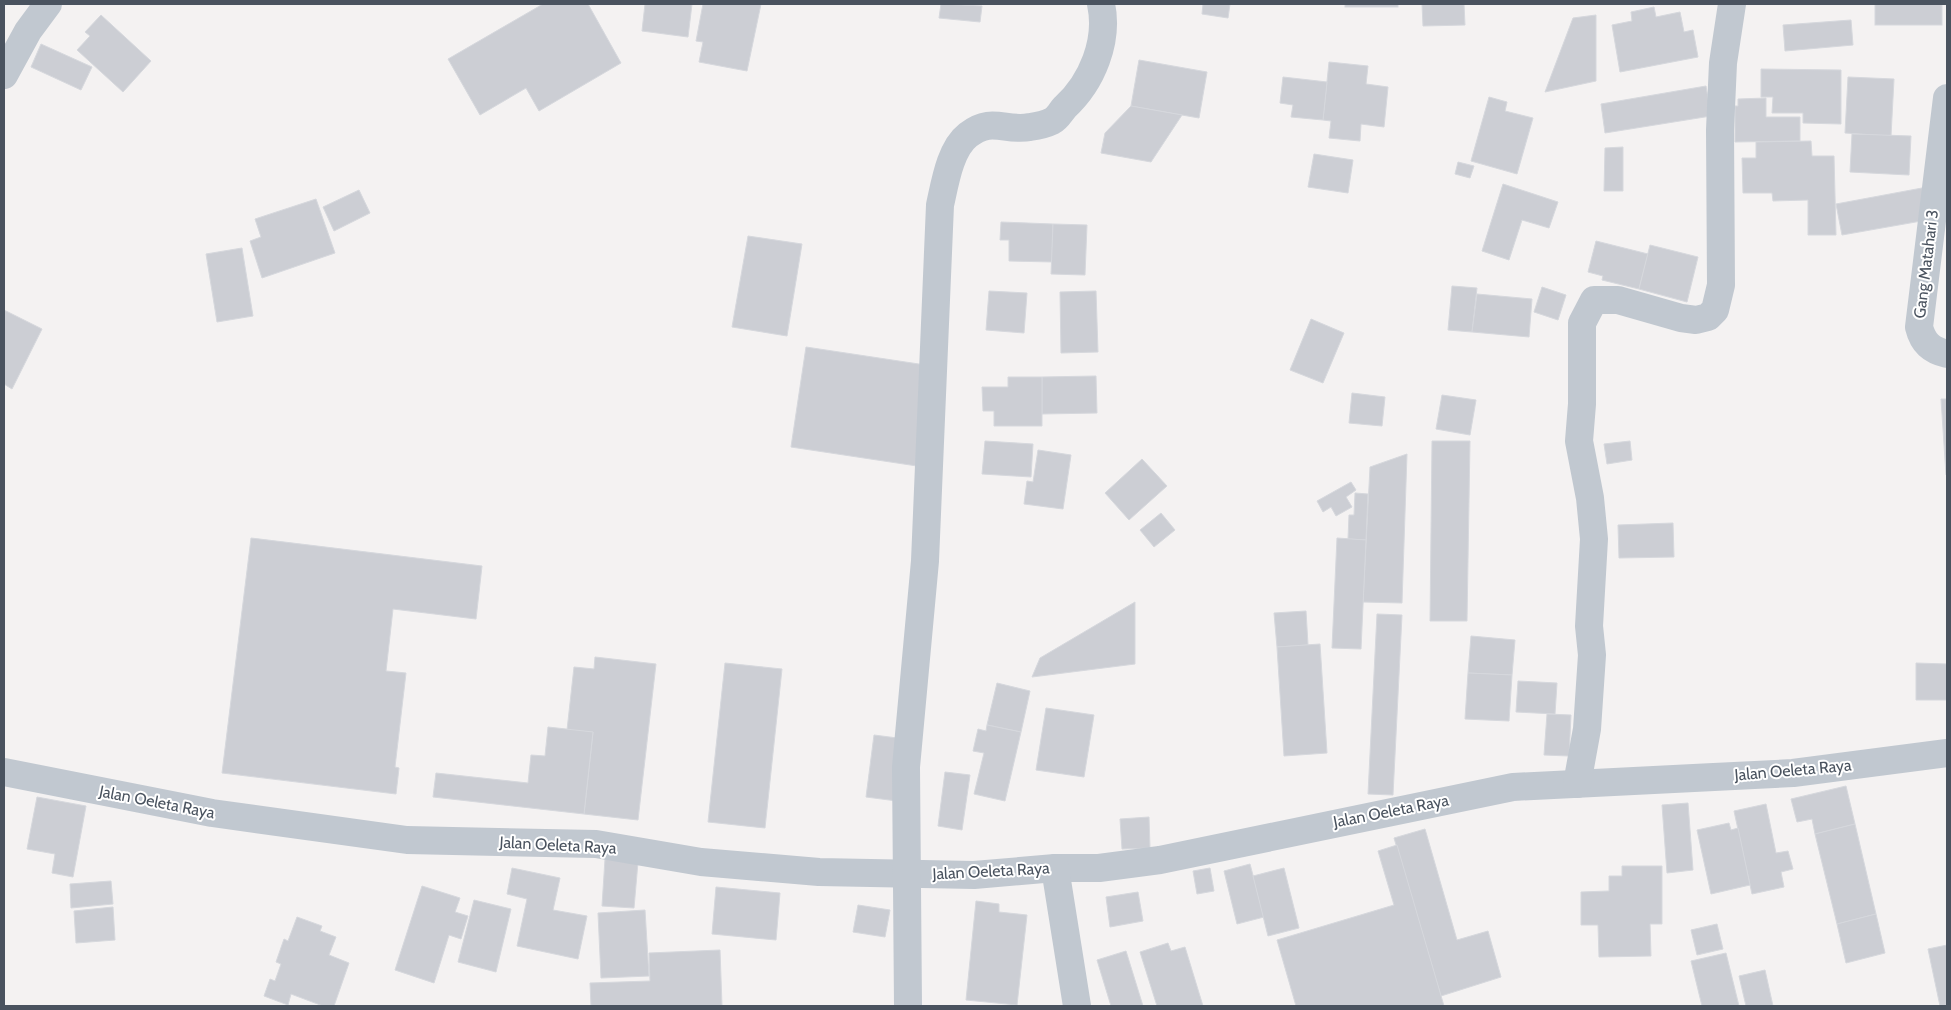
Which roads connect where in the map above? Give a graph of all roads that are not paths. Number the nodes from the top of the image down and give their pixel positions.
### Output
1 (48, 4) edge
2 (1101, 4) edge
3 (1732, 4) edge
4 (4, 75) edge
5 (1947, 98) edge
6 (1947, 354) edge
7 (1947, 753) edge
8 (4, 772) edge
9 (1577, 784) junction
10 (1055, 868) junction
11 (908, 874) junction
12 (908, 1006) edge
13 (1078, 1006) edge

1 - 4 street
2 - 11 street
3 - 9 street
5 - 6 street, Gang Matahari 3
7 - 9 street, Jalan Oeleta Raya
8 - 11 street, Jalan Oeleta Raya
9 - 10 street, Jalan Oeleta Raya
10 - 11 street, Jalan Oeleta Raya
10 - 13 street
11 - 12 street

